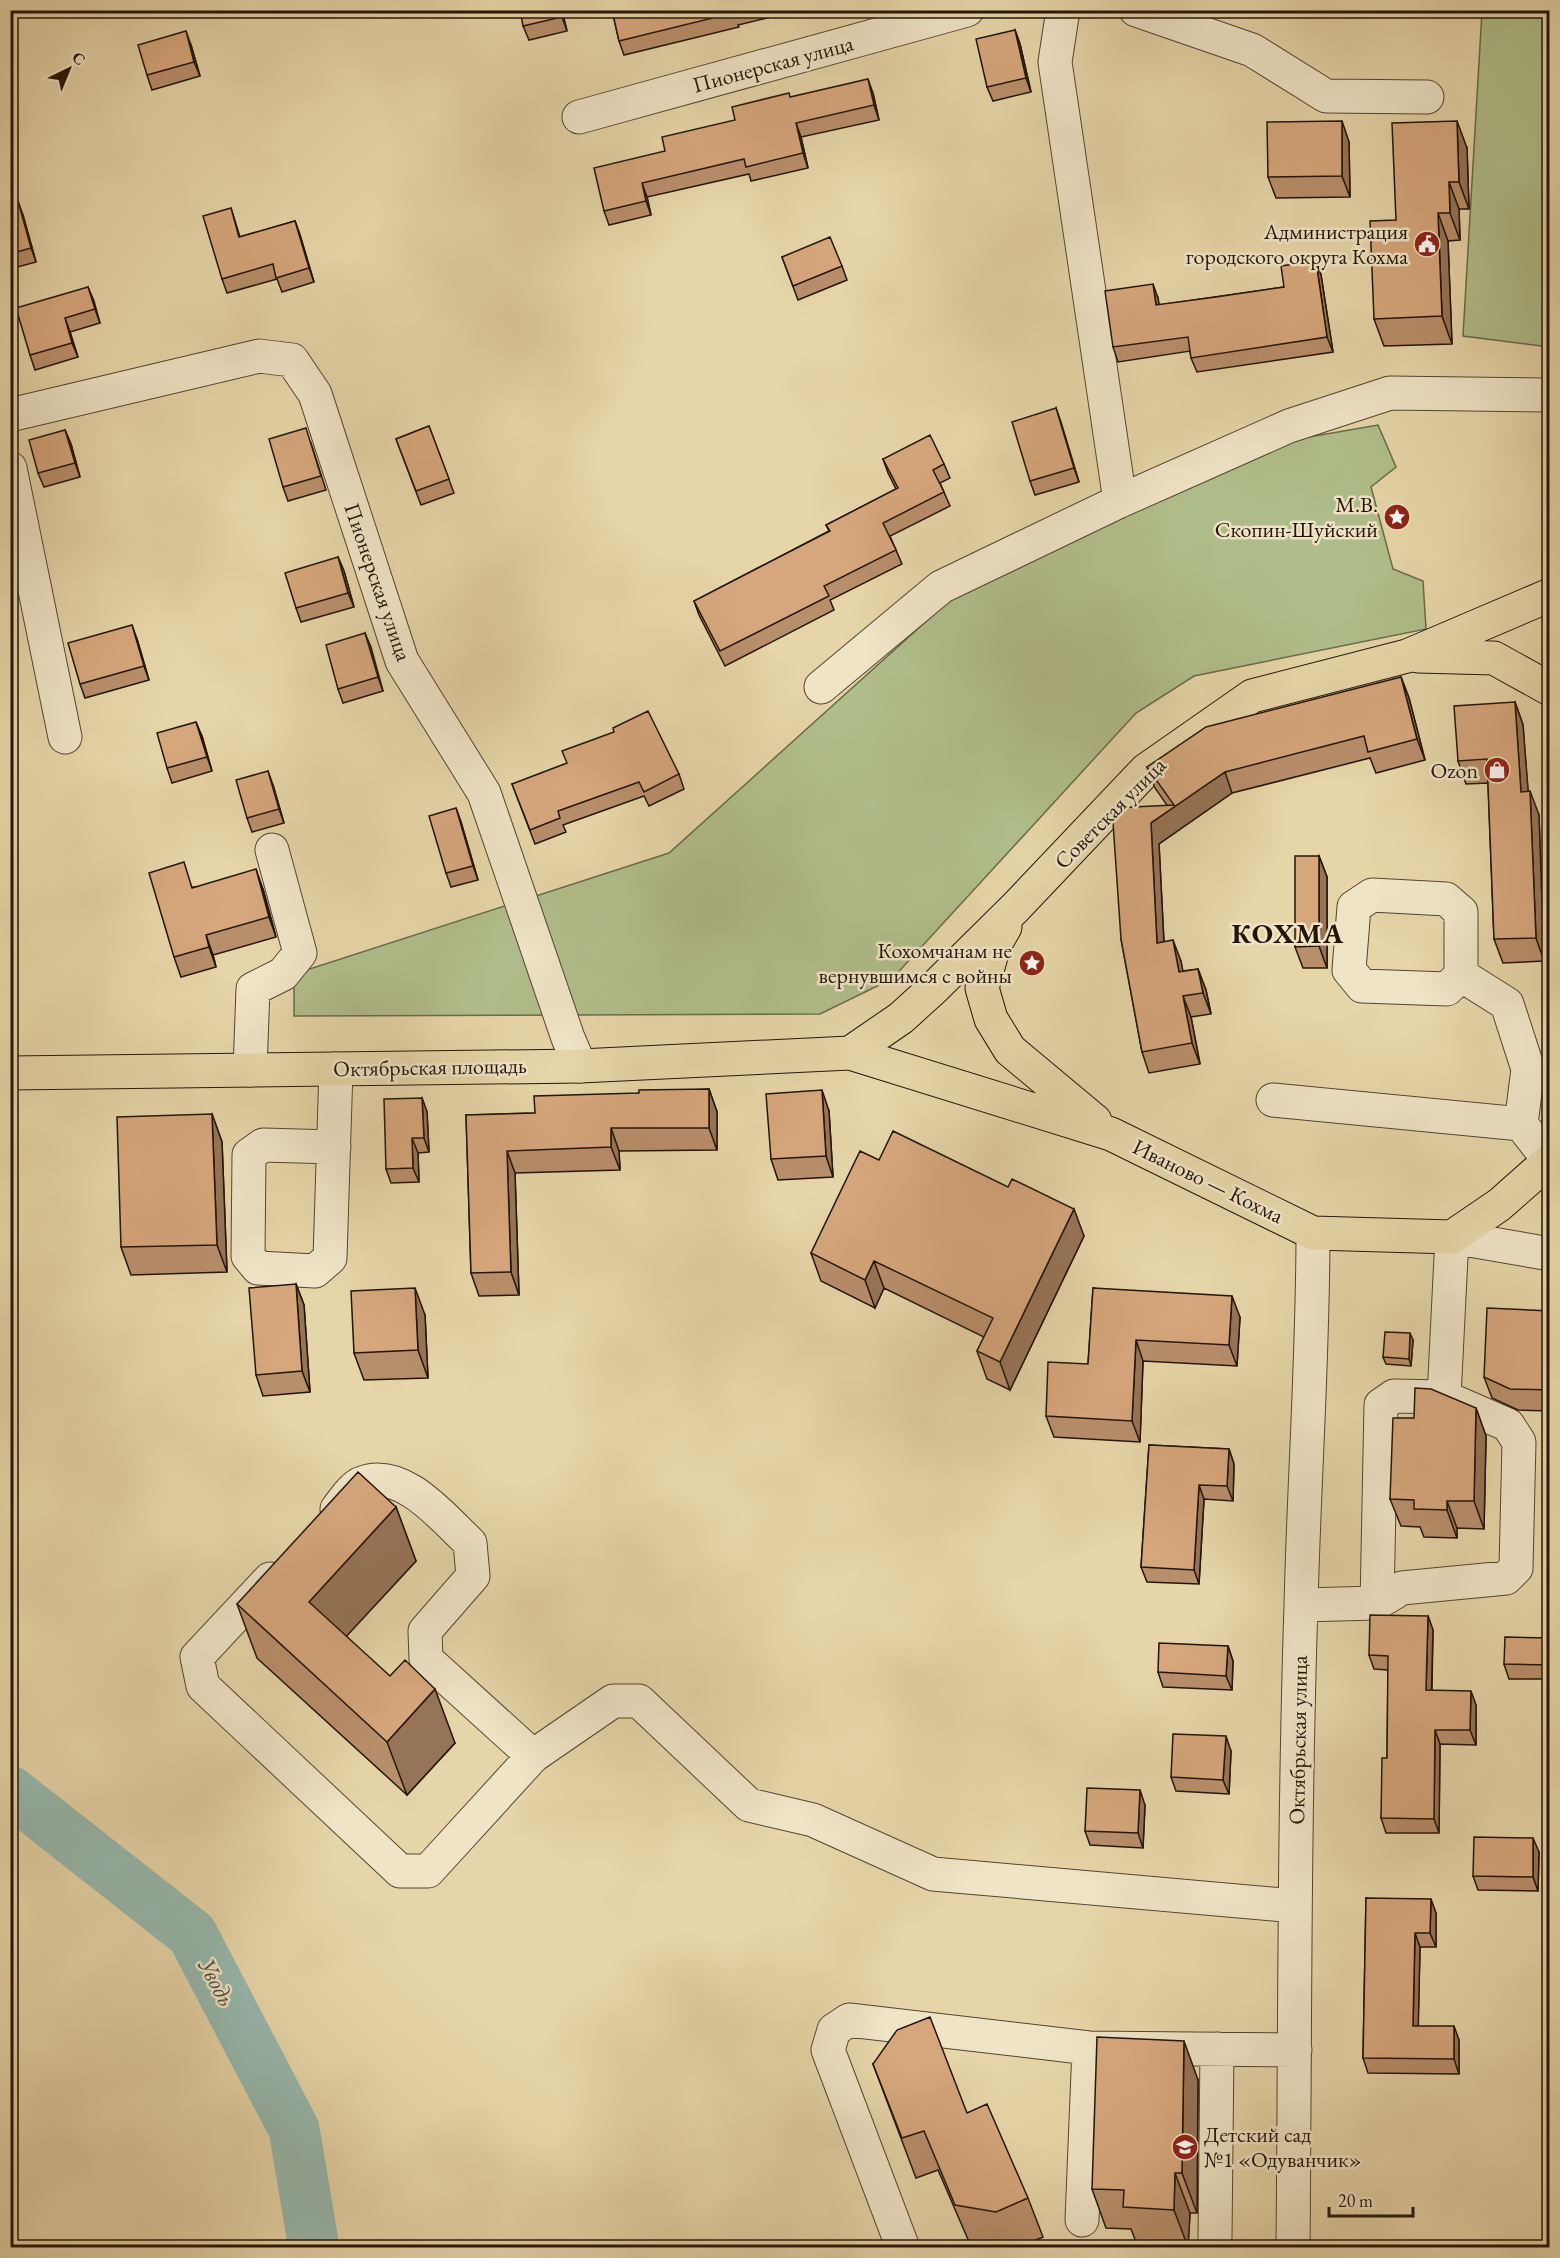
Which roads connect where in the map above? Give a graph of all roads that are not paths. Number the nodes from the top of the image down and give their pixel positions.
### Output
1 (967, 10) edge
2 (1063, 10) edge
3 (1136, 10) edge
4 (1427, 98) dead end
5 (579, 117) dead end
6 (1550, 395) edge
7 (10, 415) edge
8 (10, 468) edge
9 (1120, 501) junction
10 (1550, 595) edge
11 (1407, 656) junction
12 (821, 687) dead end
13 (1550, 689) edge
14 (65, 737) dead end
15 (272, 850) dead end
16 (1016, 907) junction
17 (1461, 975) dead end
18 (850, 1053) junction
19 (580, 1066) junction
20 (336, 1068) junction
21 (250, 1070) junction
22 (16, 1073) edge
23 (1273, 1100) dead end
24 (1521, 1124) junction
25 (1111, 1134) junction
26 (334, 1147) dead end
27 (1549, 1160) edge
28 (1550, 1168) edge
29 (1313, 1233) junction
30 (1452, 1237) junction
31 (1550, 1254) edge
32 (1444, 1397) junction
33 (320, 1526) edge
34 (287, 1561) edge
35 (1377, 1603) junction
36 (1301, 1605) junction
37 (533, 1756) junction
38 (1295, 1906) junction
39 (1089, 2048) junction
40 (1217, 2049) junction
41 (1295, 2050) junction
42 (1082, 2220) dead end
43 (1215, 2238) dead end
44 (903, 2247) edge
45 (1293, 2247) edge

1 - 5 street, Пионерская улица
2 - 9 street
3 - 4 street
6 - 9 street
7 - 19 street, Пионерская улица
8 - 14 street
9 - 12 street
10 - 11 main road, Советская улица
11 - 13 main road
11 - 16 main road, Советская улица
15 - 21 street
16 - 18 main road, Советская улица
16 - 25 main road
17 - 24 street
18 - 19 main road, Октябрьская площадь
18 - 25 main road, Иваново — Кохма
19 - 20 main road, Октябрьская площадь
20 - 21 main road, Октябрьская площадь
20 - 26 street
21 - 22 main road, Октябрьская площадь
23 - 24 street
24 - 27 street
25 - 29 main road, Иваново — Кохма
27 - 28 street
27 - 30 main road
29 - 30 main road, Иваново — Кохма
29 - 36 street, Октябрьская улица
30 - 31 street
30 - 32 street
32 - 35 street
32 - 35 street
33 - 37 street
34 - 37 street
35 - 36 street
36 - 38 street, Октябрьская улица
37 - 38 street
38 - 41 street, Октябрьская улица
39 - 40 street
39 - 42 street
39 - 44 street
40 - 41 street
40 - 43 street
41 - 45 street, Октябрьская улица

